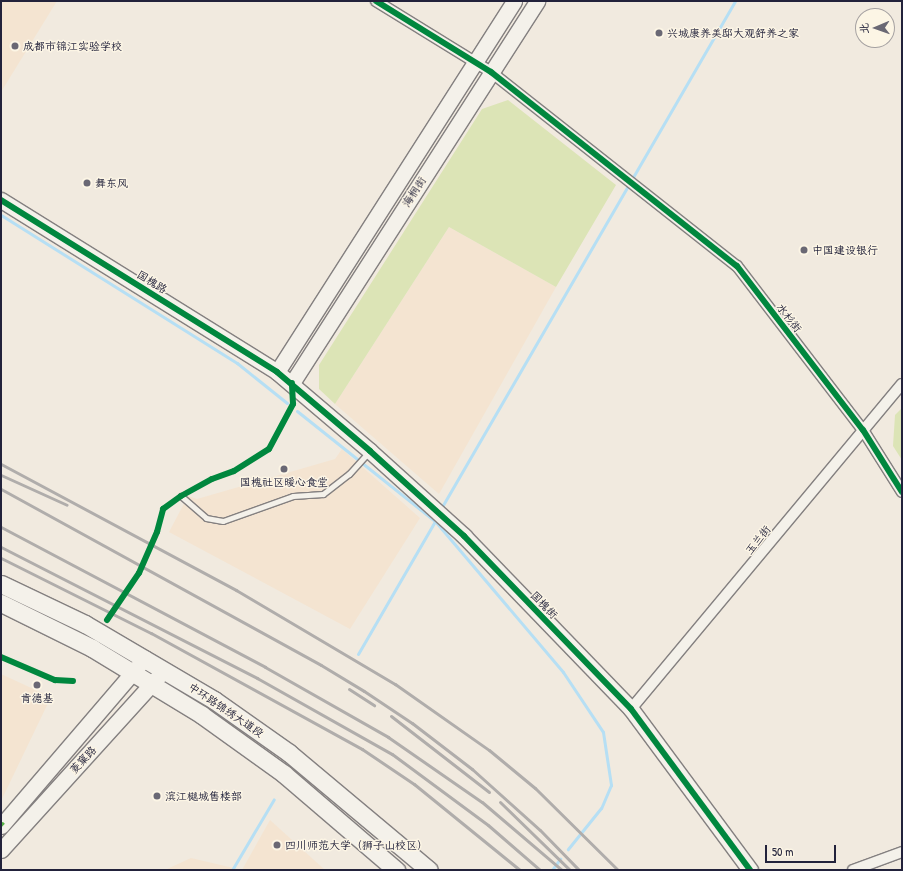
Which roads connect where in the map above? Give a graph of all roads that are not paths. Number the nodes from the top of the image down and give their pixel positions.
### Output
1 (376, 1) edge
2 (514, 1) edge
3 (537, 1) edge
4 (475, 62) junction
5 (491, 72) junction
6 (1, 200) edge
7 (277, 372) junction
8 (292, 383) junction
9 (902, 384) edge
10 (863, 430) junction
11 (367, 455) junction
12 (902, 492) edge
13 (181, 496) dead end
14 (1, 584) edge
15 (1, 603) edge
16 (145, 658) junction
17 (164, 669) junction
18 (133, 672) junction
19 (152, 683) junction
20 (632, 709) junction
21 (2, 825) edge
22 (1, 850) edge
23 (902, 852) edge
24 (396, 870) edge
25 (429, 870) edge
26 (750, 870) edge
27 (853, 870) edge

1 - 4 street, 水杉街
2 - 4 street, 海桐街
3 - 5 street, 海桐街
4 - 5 street, 水杉街
4 - 7 street, 海桐街
5 - 8 street, 海桐街
5 - 10 street, 水杉街
6 - 7 street, 国槐路
7 - 8 street, 国槐路
8 - 11 street, 国槐街
9 - 10 street, 玉兰街
10 - 12 street, 水杉街
10 - 20 street, 玉兰街
11 - 13 lane
11 - 20 street, 国槐街
14 - 16 main road, 中环路锦绣大道段
15 - 18 main road, 中环路锦绣大道段
16 - 17 main road, 中环路锦绣大道段
16 - 18 street, 菱窠路
17 - 19 street, 菱窠路
17 - 25 main road, 中环路锦绣大道段
18 - 19 main road, 中环路锦绣大道段
18 - 21 street, 菱窠路
19 - 22 street, 菱窠路
19 - 24 main road, 中环路锦绣大道段
20 - 26 street, 国槐街
23 - 27 street

